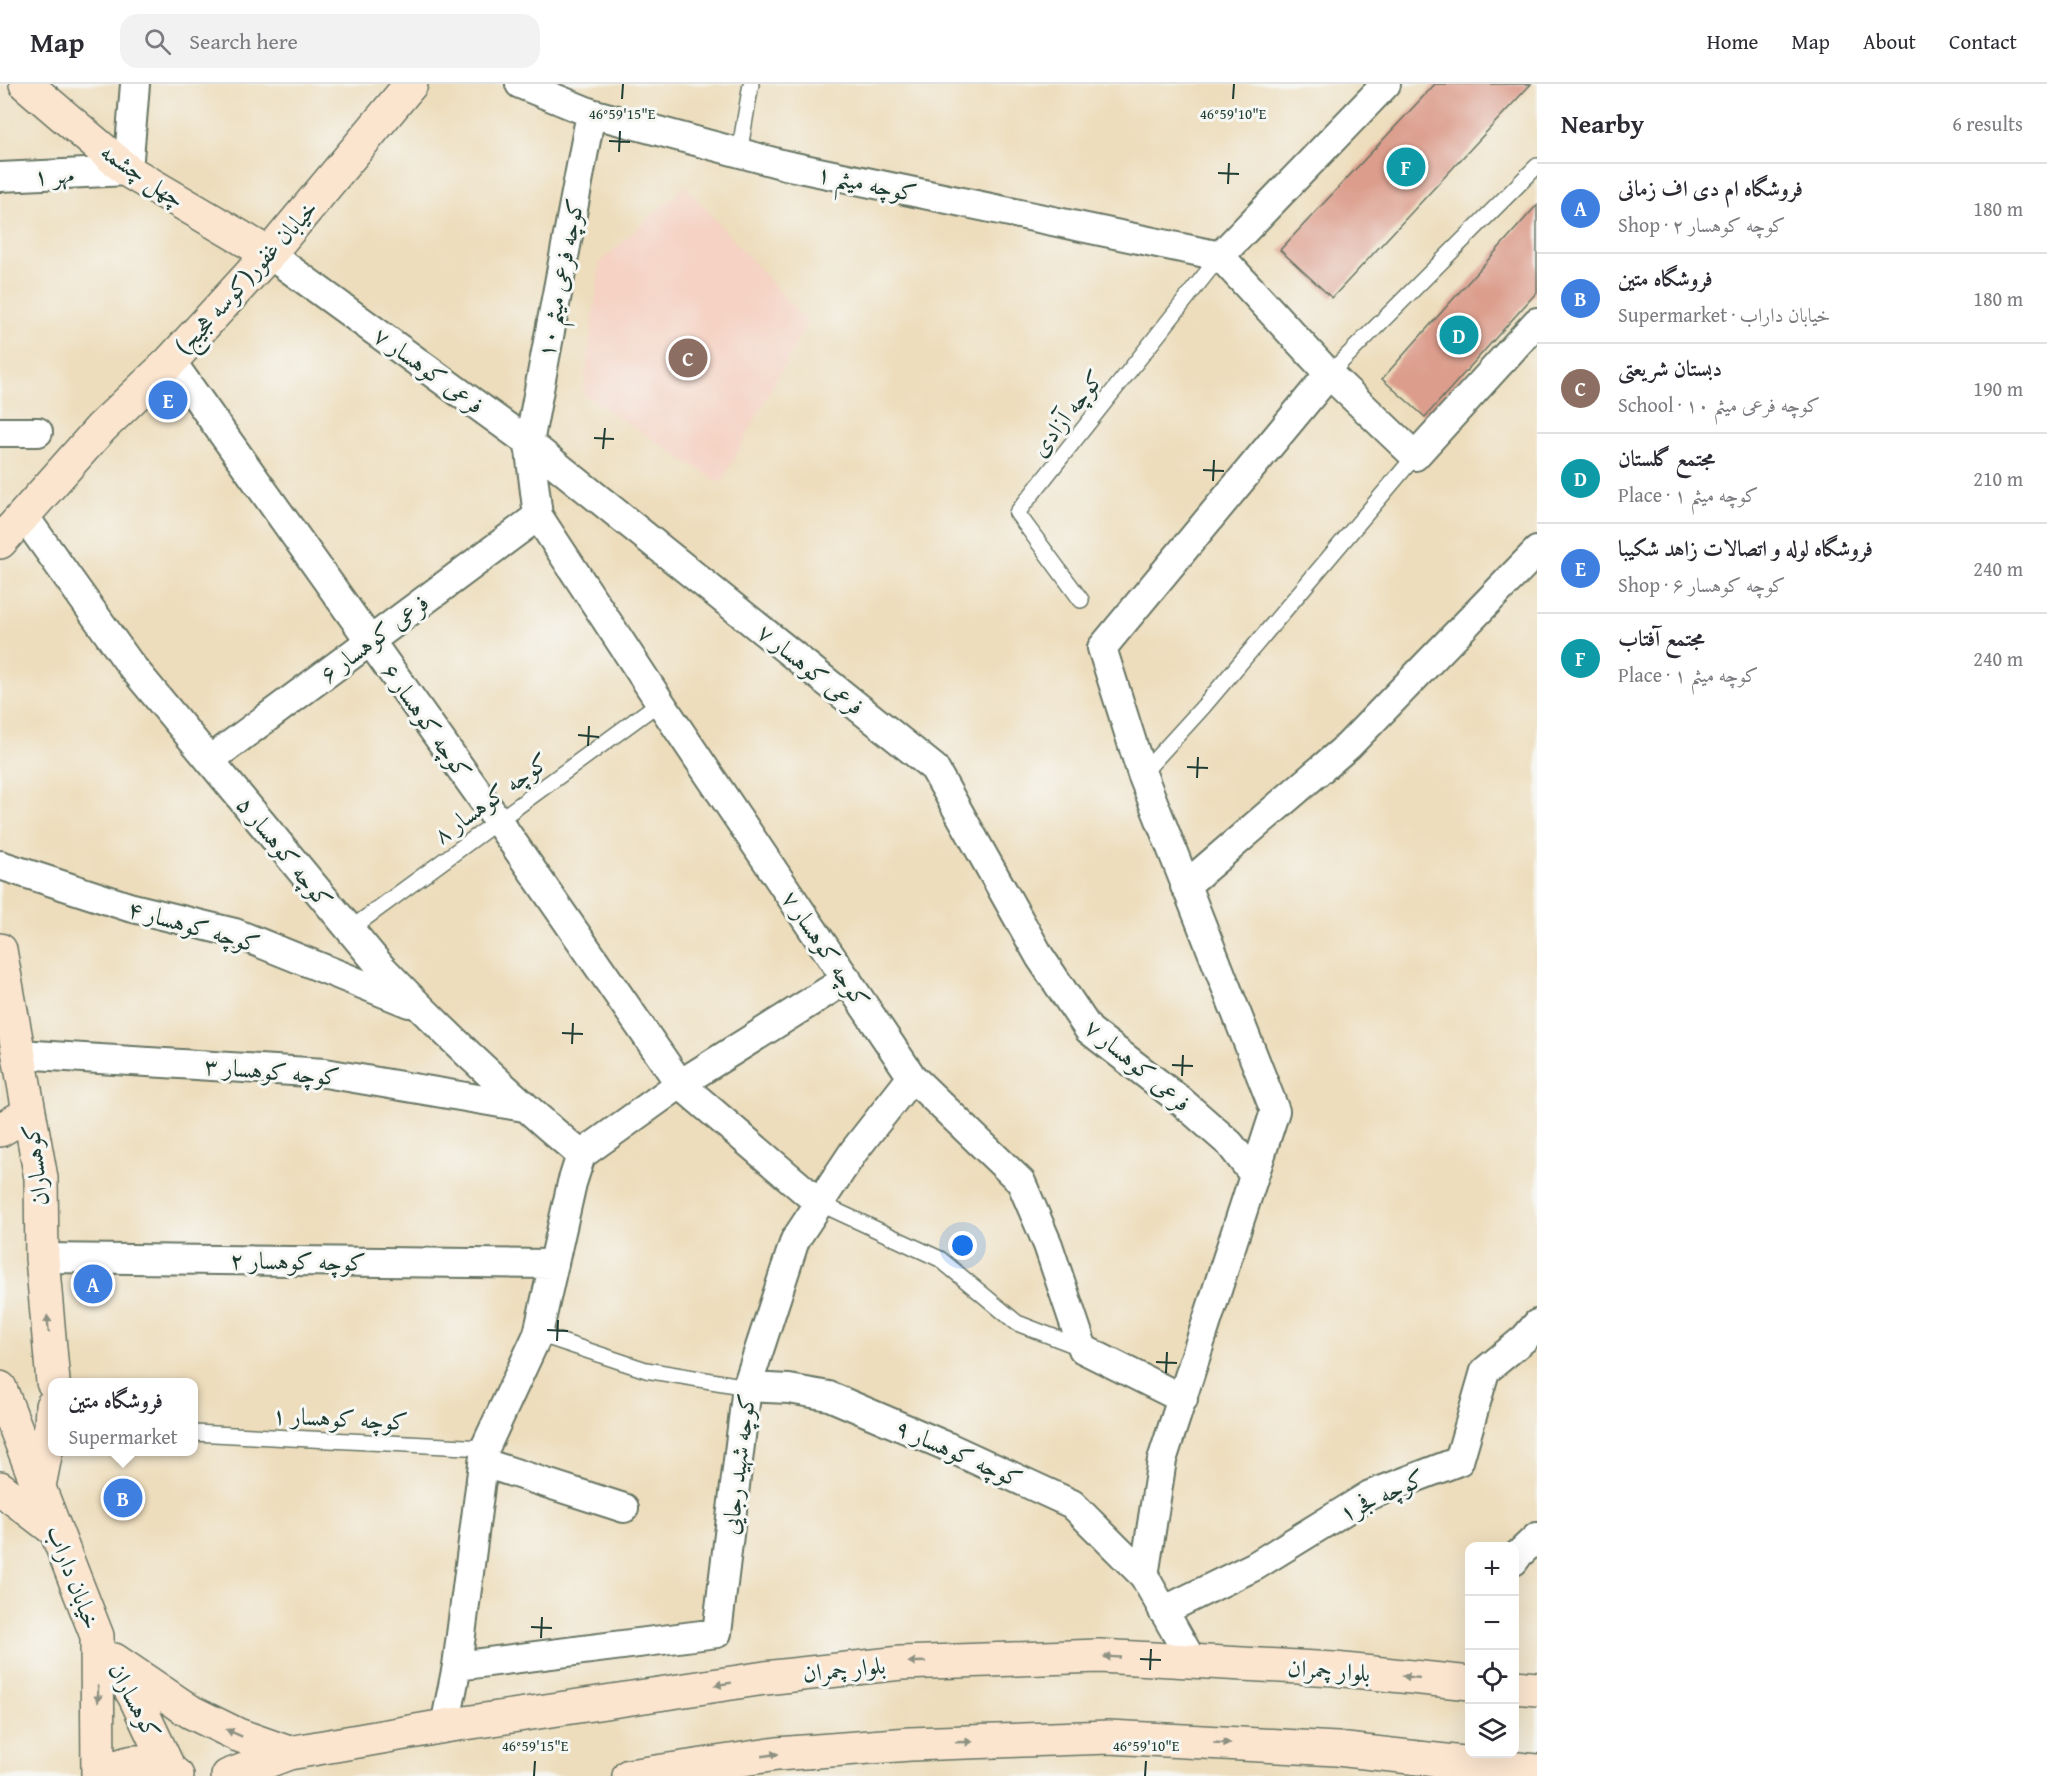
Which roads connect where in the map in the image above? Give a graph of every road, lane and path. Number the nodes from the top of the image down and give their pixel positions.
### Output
1 (26, 84) edge
2 (135, 84) edge
3 (411, 84) edge
4 (520, 84) edge
5 (751, 84) edge
6 (1386, 84) edge
7 (591, 113) junction
8 (740, 154) junction
9 (1537, 166) edge
10 (128, 171) junction
11 (0, 177) edge
12 (269, 254) junction
13 (1220, 256) junction
14 (1537, 322) edge
15 (171, 361) junction
16 (1329, 374) junction
17 (0, 432) edge
18 (38, 432) dead end
19 (529, 443) junction
20 (1415, 456) junction
21 (24, 516) junction
22 (538, 516) junction
23 (0, 542) edge
24 (1537, 550) edge
25 (1081, 600) dead end
26 (370, 641) junction
27 (660, 702) junction
28 (210, 760) junction
29 (1142, 774) junction
30 (498, 820) junction
31 (0, 865) edge
32 (1185, 886) junction
33 (349, 930) junction
34 (0, 950) edge
35 (847, 979) junction
36 (419, 1007) junction
37 (19, 1054) junction
38 (912, 1077) junction
39 (680, 1084) junction
40 (524, 1107) junction
41 (29, 1113) junction
42 (0, 1130) edge
43 (581, 1155) junction
44 (1254, 1175) junction
45 (819, 1203) junction
46 (42, 1258) junction
47 (554, 1263) junction
48 (1537, 1324) edge
49 (538, 1334) junction
50 (1083, 1349) junction
51 (53, 1378) edge
52 (747, 1387) junction
53 (0, 1388) edge
54 (1183, 1399) junction
55 (198, 1433) edge
56 (48, 1439) edge
57 (484, 1456) junction
58 (39, 1485) junction
59 (0, 1488) edge
60 (624, 1508) dead end
61 (56, 1531) junction
62 (1537, 1537) edge
63 (1519, 1554) edge
64 (1143, 1576) junction
65 (1163, 1611) junction
66 (106, 1648) junction
67 (1192, 1661) junction
68 (457, 1666) junction
69 (1465, 1682) edge
70 (1519, 1687) edge
71 (1537, 1689) edge
72 (446, 1726) junction
73 (289, 1753) junction
74 (1537, 1771) edge
75 (173, 1772) edge
76 (244, 1772) edge
77 (98, 1776) edge
78 (106, 1776) edge
79 (629, 1776) edge

1 - 10 main road, چهل چشمه
2 - 10 street
3 - 12 main road, خیابان غفور(کوسه هجیج)
4 - 7 street, کوچه میثم ۱
5 - 8 lane
6 - 13 street
7 - 8 street, کوچه میثم ۱
7 - 19 street, کوچه فرعی میثم ۱۰
8 - 13 street, کوچه میثم ۱
9 - 16 lane
10 - 11 street, مهر ۱
10 - 12 main road, چهل چشمه
12 - 15 main road, خیابان غفور(کوسه هجیج)
12 - 19 street, فرعی کوهسار ۷
13 - 16 street
13 - 25 lane, کوچه آزادی
14 - 20 street
15 - 21 main road, خیابان غفور(کوسه هجیج)
15 - 26 street, کوچه کوهسار ۶
16 - 20 street
16 - 29 street
17 - 18 street
19 - 22 street, کوچه کوهسار ۷
19 - 44 street, فرعی کوهسار ۷
20 - 29 lane
21 - 23 main road, خیابان غفور(کوسه هجیج)
21 - 28 street, کوچه کوهسار ۵
22 - 26 street, فرعی کوهسار ۶
22 - 27 street, کوچه کوهسار ۷
24 - 32 street
26 - 28 street, فرعی کوهسار ۶
26 - 30 street, کوچه کوهسار ۶
27 - 30 lane, کوچه کوهسار ۸
27 - 35 street, کوچه کوهسار ۷
28 - 33 street, کوچه کوهسار ۵
29 - 32 street
30 - 33 lane, کوچه کوهسار ۸
30 - 39 street, کوچه کوهسار ۶
31 - 36 street, کوچه کوهسار ۴
32 - 44 street
33 - 36 street, کوچه کوهسار ۵
34 - 37 main road, کوهساران
35 - 38 street, کوچه کوهسار ۷
35 - 39 street
36 - 40 street, کوچه کوهسار ۵
37 - 40 street, کوچه کوهسار ۳
37 - 41 main road, کوهساران
38 - 45 street, کوچه شهید رجایی
38 - 50 street, کوچه کوهسار ۷
39 - 43 street
39 - 45 street, کوچه کوهسار ۶
40 - 43 street, کوچه کوهسار ۵
41 - 42 main road
41 - 46 main road, کوهساران
43 - 47 street
44 - 54 street
45 - 50 lane
45 - 52 street, کوچه شهید رجایی
46 - 47 street, کوچه کوهسار ۲
51 -> 46 main road, کوهساران
47 - 49 street
48 - 65 street, کوچه فجر۱
49 - 52 lane
49 - 57 street
50 - 54 street
52 - 64 street, کوچه کوهسار ۹
52 - 68 street, کوچه شهید رجایی
53 - 58 main road, خیابان داراب
54 - 64 street
55 - 57 lane, کوچه کوهسار ۱
56 - 58 main road
57 - 60 street
57 - 68 street
58 - 61 main road, خیابان داراب
59 - 61 main road
61 - 66 main road, خیابان داراب
62 - 63 street
64 - 65 street, کوچه کوهسار ۹
65 - 67 street, کوچه کوهسار ۹
73 -> 66 main road
66 - 75 main road, کوهساران
66 -> 77 main road, خیابان داراب
69 -> 67 main road, بلوار چمران
67 -> 72 main road, بلوار چمران
68 - 72 street
70 - 71 main road
72 - 73 main road, بلوار چمران
73 - 76 main road, بلوار چمران
79 -> 74 main road
75 - 78 main road

